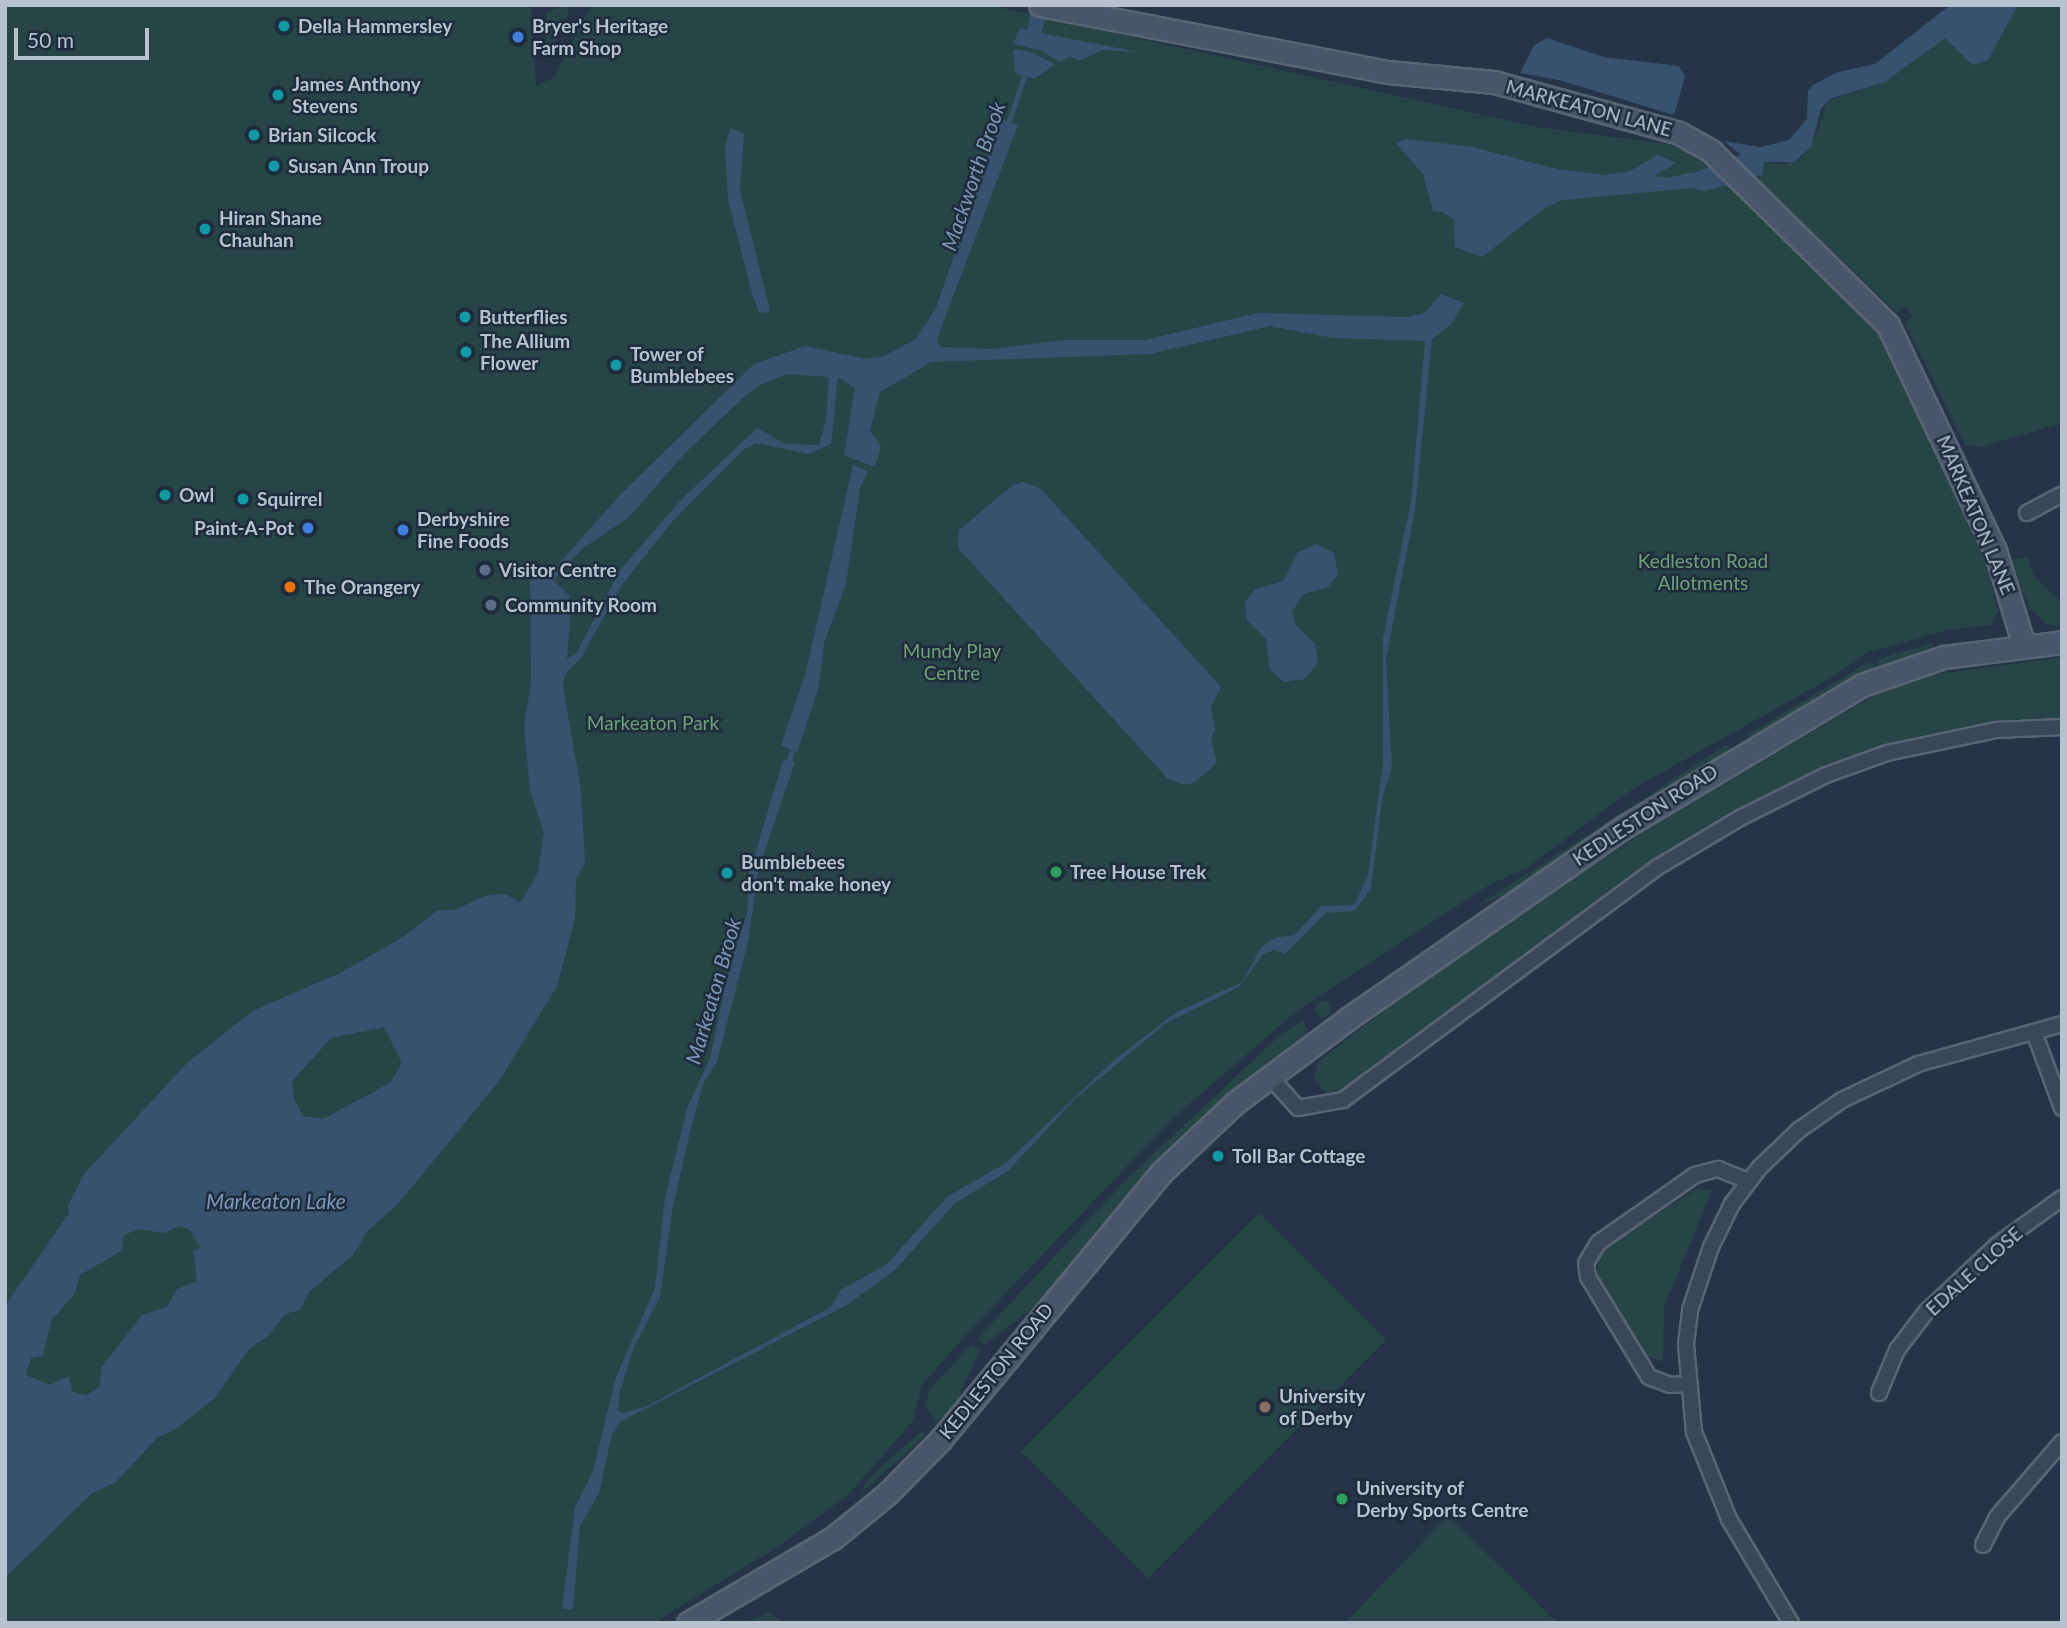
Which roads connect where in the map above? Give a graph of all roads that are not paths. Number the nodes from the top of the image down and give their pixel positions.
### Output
1 (1051, 7) edge
2 (2062, 494) edge
3 (2027, 513) dead end
4 (2062, 642) edge
5 (2024, 646) junction
6 (2062, 727) edge
7 (2062, 1024) edge
8 (2034, 1032) junction
9 (1269, 1076) junction
10 (2062, 1108) edge
11 (1748, 1181) junction
12 (2062, 1198) edge
13 (1687, 1384) junction
14 (1879, 1393) dead end
15 (2062, 1442) edge
16 (1983, 1545) dead end
17 (688, 1623) edge
18 (1791, 1623) edge

1 - 5 street, MARKEATON LANE
2 - 3 street
4 - 5 street, KEDLESTON ROAD
5 - 9 street, KEDLESTON ROAD
6 - 9 street
7 - 8 street
8 - 10 street
8 - 11 street
9 - 17 street, KEDLESTON ROAD
11 - 13 street
11 - 13 street
12 - 14 street, EDALE CLOSE
13 - 18 street
15 - 16 street

